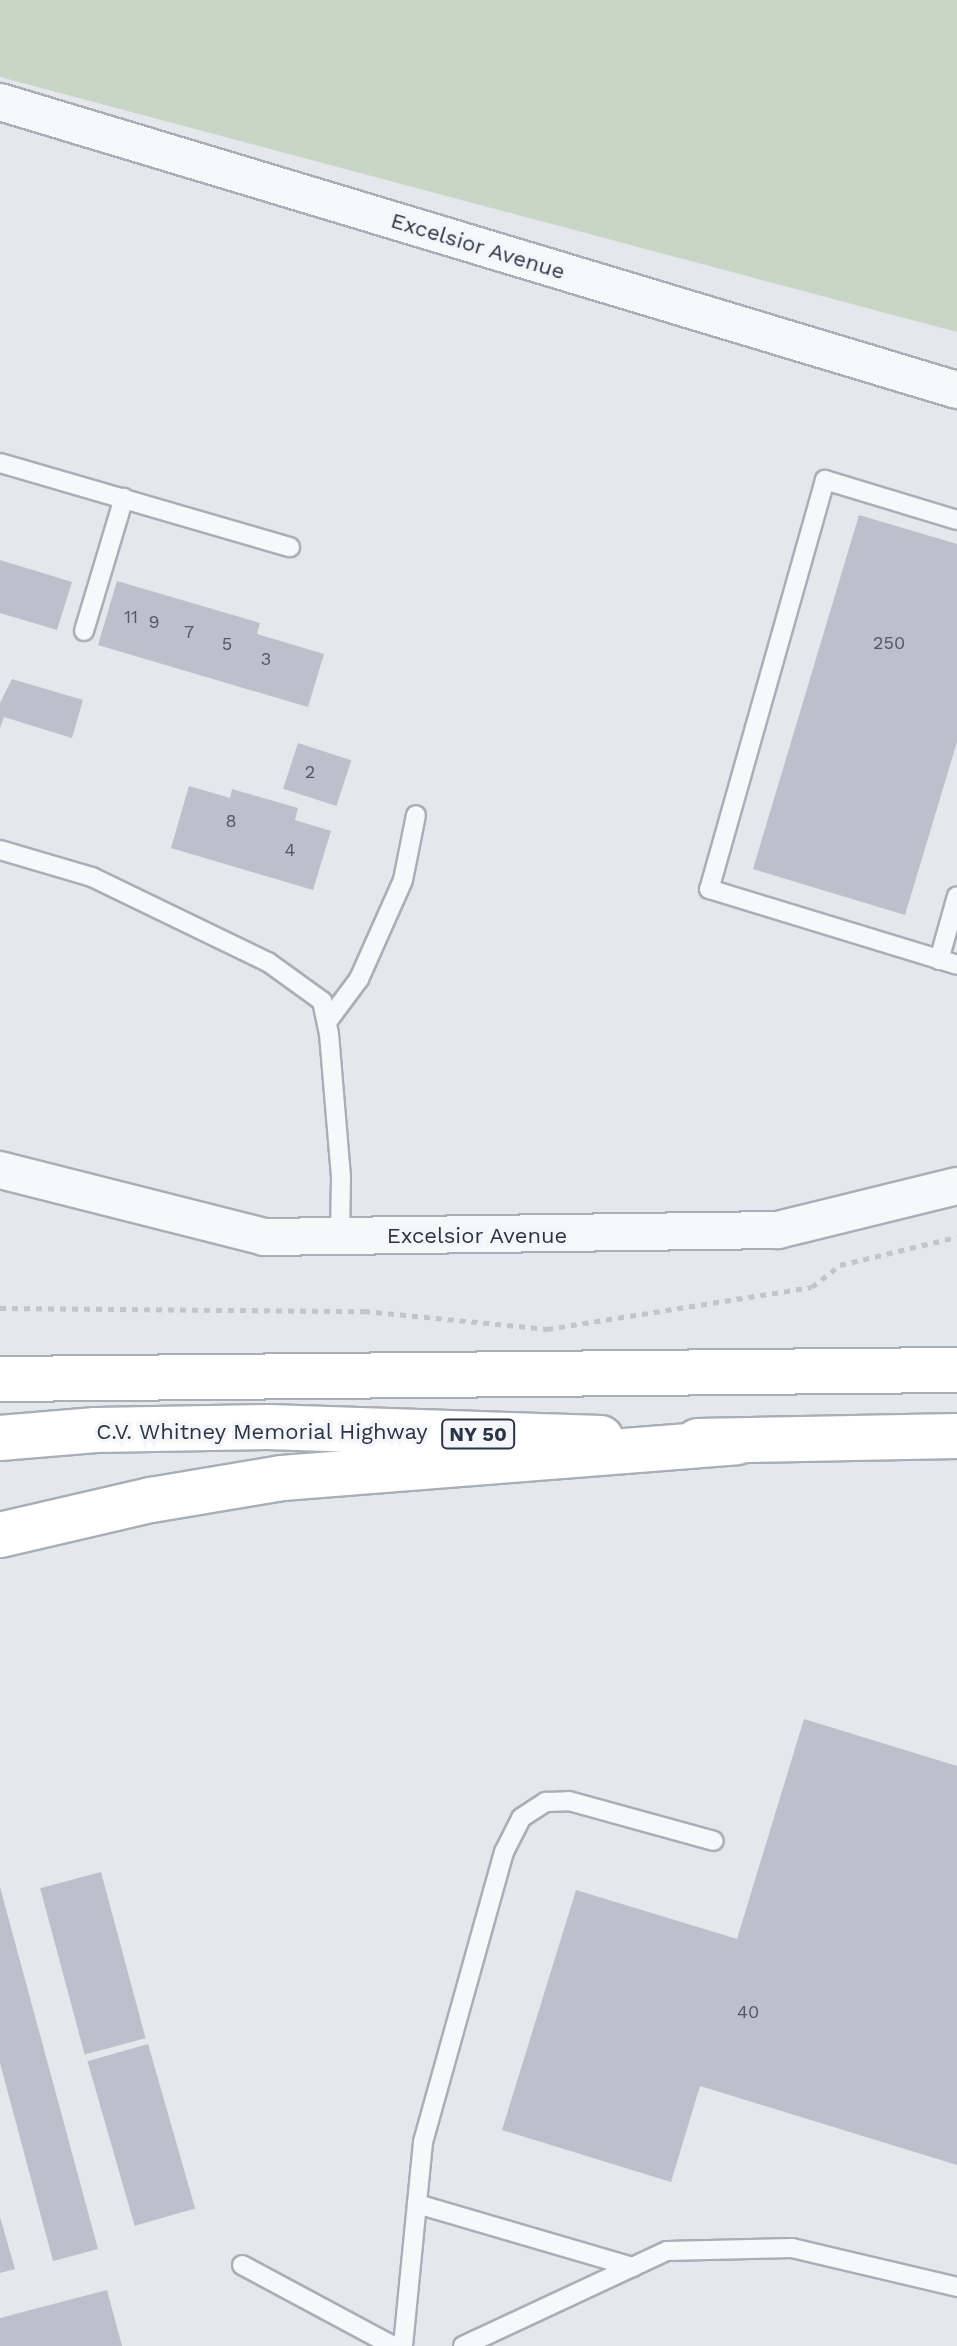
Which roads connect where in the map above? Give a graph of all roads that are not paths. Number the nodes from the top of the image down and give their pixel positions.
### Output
1 (0, 102) edge
2 (957, 390) edge
3 (0, 463) edge
4 (124, 498) junction
5 (957, 520) edge
6 (290, 547) dead end
7 (84, 631) dead end
8 (416, 815) dead end
9 (0, 850) edge
10 (957, 896) edge
11 (948, 962) edge
12 (327, 1022) junction
13 (0, 1170) edge
14 (957, 1186) edge
15 (340, 1237) junction
16 (957, 1370) edge
17 (0, 1379) edge
18 (957, 1436) edge
19 (0, 1438) edge
20 (737, 1442) junction
21 (0, 1535) edge
22 (714, 1841) dead end
23 (417, 2204) junction
24 (242, 2265) dead end
25 (633, 2267) junction
26 (957, 2287) edge
27 (393, 2346) edge
28 (403, 2346) edge
29 (463, 2346) edge

1 - 2 street, Excelsior Avenue
3 - 4 lane
4 - 6 lane
4 - 7 lane
5 - 11 lane
8 - 12 lane
9 - 12 lane
10 - 11 lane
12 - 15 lane
13 - 15 street, Excelsior Avenue
14 - 15 street, Excelsior Avenue
16 - 17 highway
18 - 20 highway, C.V. Whitney Memorial Highway / NY 50
19 - 20 highway, C.V. Whitney Memorial Highway / NY 50
20 - 21 highway
22 - 23 lane
23 - 25 lane
23 - 28 lane
24 - 27 lane
25 - 26 lane
25 - 29 lane

